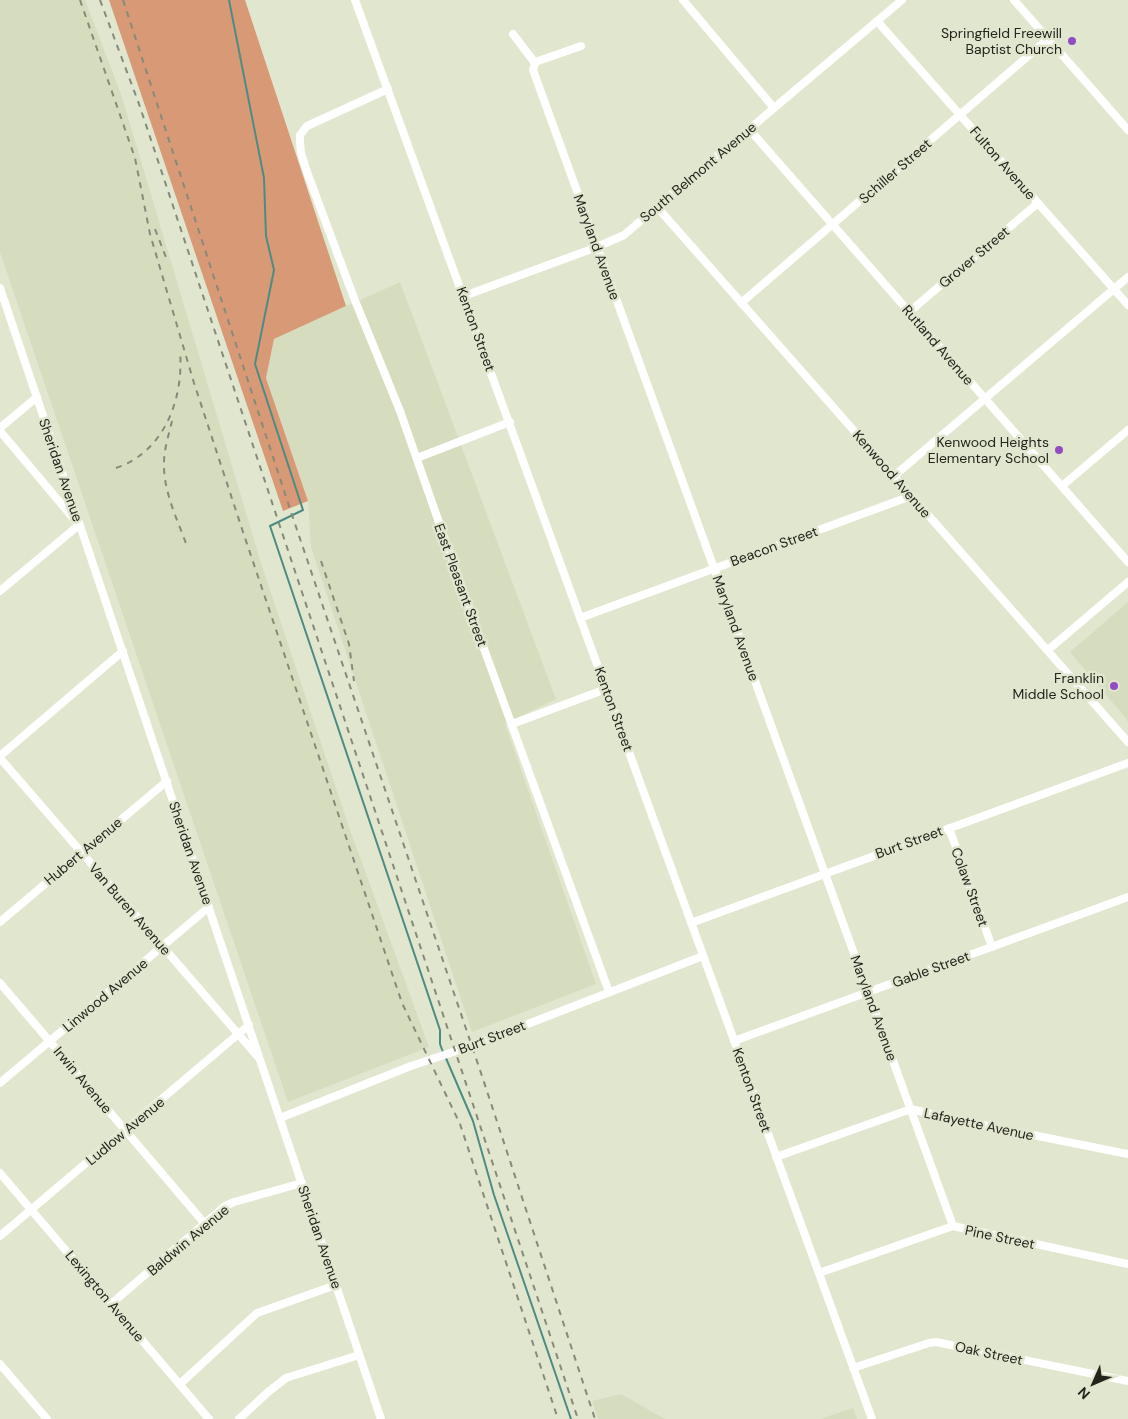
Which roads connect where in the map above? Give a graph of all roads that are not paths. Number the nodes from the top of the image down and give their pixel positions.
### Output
1 (356, 0) edge
2 (683, 0) edge
3 (902, 0) edge
4 (1014, 0) edge
5 (877, 21) junction
6 (513, 34) dead end
7 (1048, 39) junction
8 (581, 46) dead end
9 (535, 64) junction
10 (388, 89) junction
11 (774, 108) junction
12 (960, 115) junction
13 (749, 129) junction
14 (1128, 130) edge
15 (1038, 203) junction
16 (657, 207) junction
17 (832, 225) junction
18 (597, 247) junction
19 (1128, 277) edge
20 (0, 288) edge
21 (1114, 289) junction
22 (464, 296) junction
23 (741, 303) junction
24 (1128, 305) edge
25 (909, 312) junction
26 (36, 397) junction
27 (985, 399) junction
28 (510, 422) junction
29 (0, 430) edge
30 (1128, 430) edge
31 (417, 458) junction
32 (894, 476) junction
33 (1062, 486) junction
34 (911, 496) junction
35 (79, 525) junction
36 (1128, 562) edge
37 (714, 568) junction
38 (1128, 582) edge
39 (0, 591) edge
40 (580, 618) junction
41 (1048, 650) junction
42 (123, 651) junction
43 (606, 689) junction
44 (512, 724) junction
45 (1128, 742) edge
46 (0, 757) edge
47 (1128, 763) edge
48 (167, 781) junction
49 (949, 828) junction
50 (82, 853) junction
51 (825, 874) junction
52 (1128, 897) edge
53 (210, 907) junction
54 (0, 922) edge
55 (691, 923) junction
56 (162, 947) junction
57 (992, 947) junction
58 (703, 956) junction
59 (0, 983) edge
60 (609, 992) junction
61 (869, 992) junction
62 (250, 1025) junction
63 (238, 1035) junction
64 (50, 1041) junction
65 (734, 1041) junction
66 (261, 1060) junction
67 (0, 1084) edge
68 (911, 1109) junction
69 (280, 1118) junction
70 (126, 1130) junction
71 (1128, 1154) edge
72 (776, 1157) junction
73 (0, 1173) edge
74 (302, 1183) junction
75 (31, 1210) junction
76 (205, 1224) junction
77 (953, 1226) junction
78 (0, 1236) edge
79 (1128, 1264) edge
80 (819, 1273) junction
81 (336, 1284) junction
82 (111, 1304) junction
83 (359, 1355) junction
84 (0, 1364) edge
85 (853, 1368) junction
86 (1128, 1381) edge
87 (180, 1384) junction
88 (47, 1419) edge
89 (209, 1419) edge
90 (239, 1419) edge
91 (381, 1419) edge
92 (872, 1419) edge

1 - 10 street, Kenton Street
2 - 11 street
3 - 5 street, South Belmont Avenue
4 - 7 street
5 - 11 street, South Belmont Avenue
5 - 12 street, Fulton Avenue
6 - 9 street, Maryland Avenue
7 - 12 street, Schiller Street
7 - 14 street
8 - 9 street
9 - 18 street, Maryland Avenue
10 - 22 street, Kenton Street
10 - 31 street, East Pleasant Street
11 - 13 street, South Belmont Avenue
12 - 15 street, Fulton Avenue
12 - 17 street, Schiller Street
13 - 16 street, South Belmont Avenue
13 - 17 street, Rutland Avenue
15 - 21 street, Fulton Avenue
15 - 25 street, Grover Street
16 - 18 street, South Belmont Avenue
16 - 23 street, Kenwood Avenue
17 - 23 street, Schiller Street
17 - 25 street, Rutland Avenue
18 - 22 street, South Belmont Avenue
18 - 37 street, Maryland Avenue
19 - 21 street
20 - 26 street, Sheridan Avenue
21 - 24 street, Fulton Avenue
21 - 27 street
22 - 28 street, Kenton Street
23 - 32 street, Kenwood Avenue
25 - 27 street, Rutland Avenue
26 - 29 street
26 - 35 street, Sheridan Avenue
27 - 32 street
27 - 33 street, Rutland Avenue
28 - 31 street
28 - 40 street, Kenton Street
29 - 35 street
30 - 33 street
31 - 44 street, East Pleasant Street
32 - 34 street, Kenwood Avenue
33 - 36 street, Rutland Avenue
34 - 37 street, Beacon Street
34 - 41 street, Kenwood Avenue
35 - 39 street
35 - 42 street, Sheridan Avenue
37 - 40 street, Beacon Street
37 - 51 street, Maryland Avenue
38 - 41 street
40 - 43 street, Kenton Street
41 - 45 street, Kenwood Avenue
42 - 46 street
42 - 48 street, Sheridan Avenue
43 - 44 street
43 - 55 street, Kenton Street
44 - 60 street, East Pleasant Street
46 - 50 street, Van Buren Avenue
47 - 49 street, Burt Street
48 - 50 street, Hubert Avenue
48 - 53 street, Sheridan Avenue
49 - 51 street, Burt Street
49 - 57 street, Colaw Street
50 - 54 street, Hubert Avenue
50 - 56 street, Van Buren Avenue
51 - 55 street, Burt Street
51 - 61 street, Maryland Avenue
52 - 57 street, Gable Street
53 - 56 street, Linwood Avenue
53 - 62 street, Sheridan Avenue
55 - 58 street, Kenton Street
56 - 63 street, Van Buren Avenue
56 - 64 street, Linwood Avenue
57 - 61 street, Gable Street
58 - 60 street, Burt Street
58 - 65 street, Kenton Street
59 - 64 street, Irwin Avenue
60 - 69 street, Burt Street
61 - 65 street, Gable Street
61 - 68 street, Maryland Avenue
62 - 63 street, Ludlow Avenue
62 - 66 street, Sheridan Avenue
63 - 66 street, Van Buren Avenue
63 - 70 street, Ludlow Avenue
64 - 67 street, Linwood Avenue
64 - 70 street, Irwin Avenue
65 - 72 street, Kenton Street
66 - 69 street, Sheridan Avenue
68 - 71 street, Lafayette Avenue
68 - 72 street, Lafayette Avenue
68 - 77 street, Maryland Avenue
69 - 74 street, Sheridan Avenue
70 - 75 street, Ludlow Avenue
70 - 76 street, Irwin Avenue
72 - 80 street, Kenton Street
73 - 75 street, Lexington Avenue
74 - 76 street, Baldwin Avenue
74 - 81 street, Sheridan Avenue
75 - 78 street, Ludlow Avenue
75 - 82 street, Lexington Avenue
76 - 82 street, Baldwin Avenue
77 - 79 street, Pine Street
77 - 80 street, Pine Street
80 - 85 street, Kenton Street
81 - 83 street, Sheridan Avenue
81 - 87 street
82 - 87 street, Lexington Avenue
83 - 90 street
83 - 91 street, Sheridan Avenue
84 - 88 street
85 - 86 street, Oak Street
85 - 92 street, Kenton Street
87 - 89 street, Lexington Avenue

